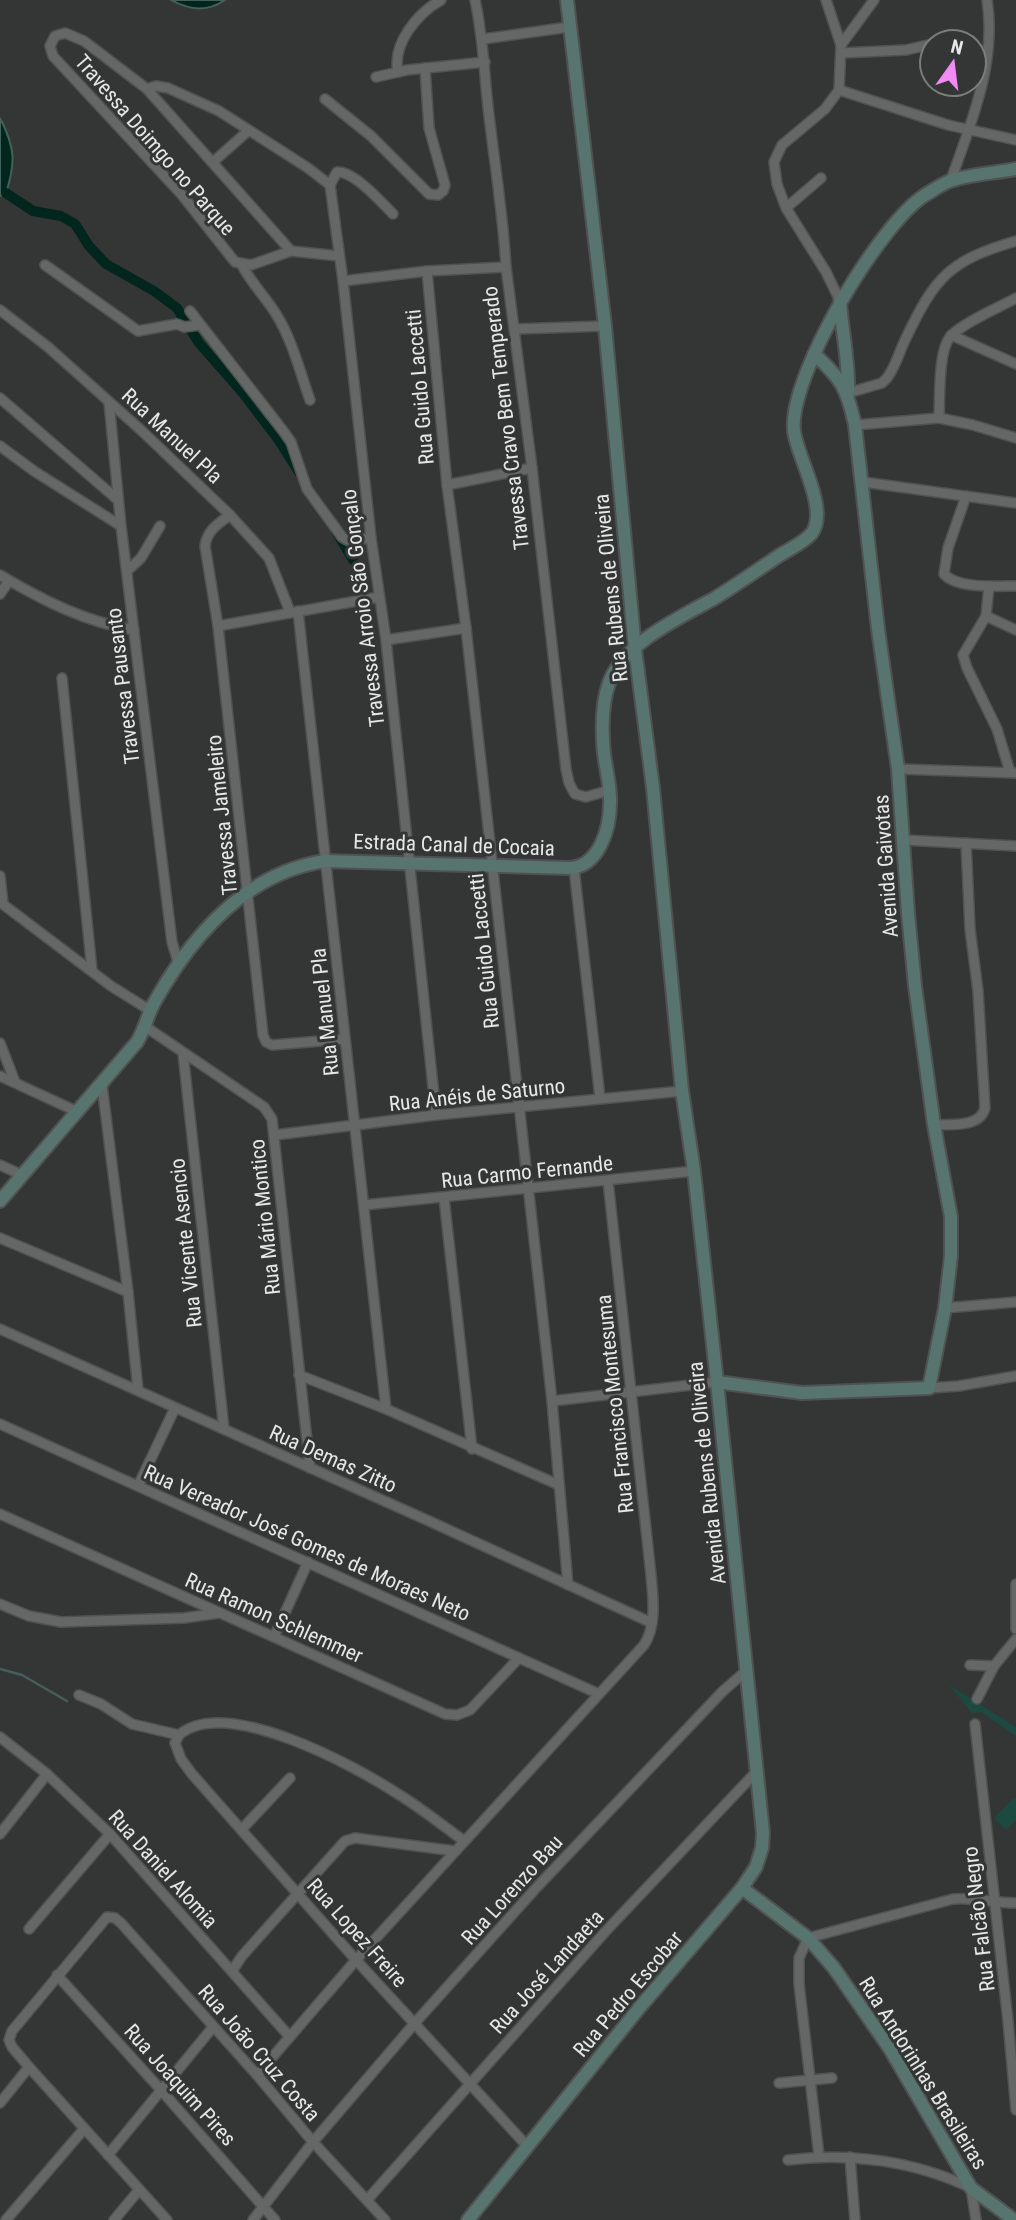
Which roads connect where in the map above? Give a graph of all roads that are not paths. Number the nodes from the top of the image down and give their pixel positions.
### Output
1 (441, 0) edge
2 (475, 0) edge
3 (567, 0) edge
4 (826, 0) edge
5 (874, 0) edge
6 (987, 0) edge
7 (569, 27) junction
8 (483, 39) junction
9 (918, 47) edge
10 (841, 49) junction
11 (485, 62) junction
12 (425, 68) junction
13 (398, 72) junction
14 (376, 77) dead end
15 (148, 89) junction
16 (839, 90) junction
17 (325, 99) dead end
18 (969, 130) junction
19 (248, 131) junction
20 (1016, 140) edge
21 (213, 162) junction
22 (1016, 169) edge
23 (821, 178) dead end
24 (951, 180) junction
25 (330, 185) junction
26 (786, 208) junction
27 (393, 214) dead end
28 (1016, 241) edge
29 (291, 251) junction
30 (339, 256) junction
31 (45, 265) dead end
32 (242, 265) junction
33 (506, 267) junction
34 (427, 271) junction
35 (343, 281) junction
36 (1016, 298) edge
37 (841, 301) junction
38 (0, 310) edge
39 (190, 311) dead end
40 (199, 325) junction
41 (605, 326) junction
42 (515, 329) junction
43 (951, 335) junction
44 (814, 354) junction
45 (1016, 364) edge
46 (848, 393) junction
47 (0, 398) edge
48 (310, 400) dead end
49 (109, 402) junction
50 (939, 418) junction
51 (855, 425) junction
52 (1016, 438) edge
53 (0, 446) edge
54 (532, 468) junction
55 (863, 482) junction
56 (447, 485) junction
57 (966, 496) junction
58 (118, 500) junction
59 (1016, 503) edge
60 (230, 515) junction
61 (121, 526) junction
62 (160, 526) dead end
63 (371, 538) junction
64 (127, 571) junction
65 (0, 575) edge
66 (9, 580) junction
67 (989, 586) junction
68 (1016, 586) edge
69 (0, 594) edge
70 (379, 597) junction
71 (294, 611) junction
72 (986, 616) junction
73 (218, 626) junction
74 (466, 628) junction
75 (134, 630) junction
76 (1016, 630) edge
77 (386, 640) junction
78 (635, 649) junction
79 (62, 678) dead end
80 (898, 769) junction
81 (1013, 772) edge
82 (610, 790) junction
83 (904, 840) junction
84 (966, 843) junction
85 (1016, 846) edge
86 (326, 861) junction
87 (409, 864) junction
88 (492, 866) junction
89 (575, 868) junction
90 (0, 876) edge
91 (248, 892) junction
92 (2, 903) edge
93 (179, 965) junction
94 (92, 970) junction
95 (151, 1011) junction
96 (146, 1027) junction
97 (345, 1039) junction
98 (0, 1043) edge
99 (183, 1053) junction
100 (0, 1076) edge
101 (15, 1082) junction
102 (102, 1084) junction
103 (682, 1091) junction
104 (600, 1098) junction
105 (519, 1108) junction
106 (78, 1112) junction
107 (436, 1115) junction
108 (934, 1125) junction
109 (354, 1126) junction
110 (275, 1135) junction
111 (0, 1166) edge
112 (694, 1171) junction
113 (22, 1175) junction
114 (608, 1181) junction
115 (528, 1190) junction
116 (444, 1198) junction
117 (0, 1201) edge
118 (365, 1205) junction
119 (0, 1238) edge
120 (128, 1292) junction
121 (1016, 1303) edge
122 (945, 1308) junction
123 (0, 1329) edge
124 (299, 1374) junction
125 (1016, 1376) edge
126 (717, 1382) junction
127 (929, 1388) junction
128 (138, 1390) junction
129 (632, 1393) junction
130 (552, 1401) junction
131 (175, 1408) junction
132 (386, 1409) junction
133 (0, 1424) edge
134 (223, 1429) junction
135 (472, 1448) junction
136 (310, 1468) junction
137 (559, 1485) junction
138 (138, 1486) junction
139 (0, 1514) edge
140 (309, 1562) junction
141 (1016, 1584) edge
142 (568, 1585) junction
143 (0, 1604) edge
144 (219, 1613) junction
145 (652, 1623) junction
146 (1016, 1629) edge
147 (274, 1637) junction
148 (1016, 1639) edge
149 (519, 1658) junction
150 (970, 1665) dead end
151 (994, 1666) junction
152 (746, 1671) junction
153 (599, 1694) junction
154 (79, 1695) dead end
155 (977, 1699) dead end
156 (975, 1724) dead end
157 (179, 1735) junction
158 (0, 1737) edge
159 (757, 1771) junction
160 (47, 1774) junction
161 (290, 1778) dead end
162 (242, 1829) junction
163 (0, 1834) edge
164 (110, 1834) junction
165 (464, 1841) junction
166 (455, 1851) junction
167 (742, 1888) junction
168 (299, 1895) junction
169 (994, 1903) junction
170 (1016, 1903) edge
171 (29, 1929) dead end
172 (808, 1938) junction
173 (356, 1960) junction
174 (232, 1971) junction
175 (57, 1975) junction
176 (414, 2024) junction
177 (213, 2027) junction
178 (289, 2036) junction
179 (1013, 2041) edge
180 (29, 2067) junction
181 (257, 2075) junction
182 (832, 2078) dead end
183 (812, 2080) junction
184 (779, 2083) dead end
185 (470, 2085) junction
186 (162, 2090) junction
187 (0, 2104) edge
188 (1016, 2110) edge
189 (84, 2129) junction
190 (313, 2142) junction
191 (528, 2147) junction
192 (108, 2155) junction
193 (819, 2156) junction
194 (850, 2157) junction
195 (788, 2160) dead end
196 (971, 2188) junction
197 (139, 2190) junction
198 (367, 2200) junction
199 (264, 2207) junction
200 (6, 2220) edge
201 (114, 2220) edge
202 (167, 2220) edge
203 (253, 2220) edge
204 (275, 2220) edge
205 (385, 2220) edge
206 (468, 2220) edge
207 (855, 2220) edge
208 (976, 2220) edge
209 (1014, 2220) edge

1 - 13 street
2 - 8 street, Travessa Cravo Bem Temperado
3 - 7 street, Rua Rubens de Oliveira
4 - 10 street
5 - 10 street
6 - 18 street
7 - 8 street
7 - 41 street, Rua Rubens de Oliveira
8 - 11 street, Travessa Cravo Bem Temperado
9 - 10 street
10 - 16 street
11 - 12 street
11 - 33 street, Travessa Cravo Bem Temperado
12 - 13 street
12 - 17 street
13 - 14 street
15 - 19 street
15 - 21 street, Travessa Doimgo no Parque
15 - 32 street, Travessa Doimgo no Parque
16 - 18 street
16 - 26 street
18 - 20 street
18 - 24 street
19 - 21 street
19 - 25 street
21 - 29 street, Travessa Doimgo no Parque
22 - 24 street
23 - 26 street
24 - 37 street, Estrada Canal de Cocaia
25 - 27 street
25 - 30 street, Travessa Arroio São Gonçalo
26 - 37 street
28 - 46 street
29 - 30 street
29 - 32 street
30 - 35 street, Travessa Arroio São Gonçalo
31 - 40 street
32 - 48 street
33 - 34 street
33 - 42 street, Travessa Cravo Bem Temperado
34 - 35 street
34 - 56 street, Rua Guido Laccetti
35 - 63 street, Travessa Arroio São Gonçalo
36 - 43 street
37 - 44 street, Estrada Canal de Cocaia
37 - 46 street
38 - 49 street, Rua Manuel Pla
39 - 40 street
40 - 63 street
41 - 42 street
41 - 78 street, Rua Rubens de Oliveira
42 - 54 street, Travessa Cravo Bem Temperado
43 - 45 street
43 - 50 street
44 - 46 street, Avenida Gaivotas
44 - 78 street, Estrada Canal de Cocaia
46 - 51 street, Avenida Gaivotas
47 - 58 street
49 - 58 street, Travessa Pausanto
49 - 60 street, Rua Manuel Pla
50 - 51 street
50 - 52 street
51 - 55 street, Avenida Gaivotas
53 - 61 street
54 - 56 street
54 - 82 street, Travessa Cravo Bem Temperado
55 - 57 street
55 - 80 street, Avenida Gaivotas
56 - 74 street, Rua Guido Laccetti
57 - 59 street
57 - 67 street
58 - 61 street, Travessa Pausanto
60 - 71 street, Rua Manuel Pla
60 - 73 street, Travessa Jameleiro
61 - 64 street, Travessa Pausanto
62 - 64 street
63 - 70 street, Travessa Arroio São Gonçalo
64 - 75 street, Travessa Pausanto
65 - 66 street
66 - 69 street
66 - 75 street
67 - 68 street
67 - 72 street
70 - 71 street
70 - 77 street, Travessa Arroio São Gonçalo
71 - 73 street
71 - 86 street, Rua Manuel Pla
72 - 76 street
72 - 81 street
73 - 91 street, Travessa Jameleiro
74 - 77 street
74 - 88 street, Rua Guido Laccetti
75 - 93 street, Travessa Pausanto
77 - 87 street, Travessa Arroio São Gonçalo
78 - 82 street, Estrada Canal de Cocaia
78 - 103 street, Rua Rubens de Oliveira
79 - 94 street
80 - 81 street
80 - 83 street, Avenida Gaivotas
82 - 89 street, Estrada Canal de Cocaia
83 - 84 street
83 - 108 street, Avenida Gaivotas
84 - 85 street
84 - 108 street
86 - 87 street, Estrada Canal de Cocaia
86 - 91 street, Estrada Canal de Cocaia
86 - 97 street, Rua Manuel Pla
87 - 88 street, Estrada Canal de Cocaia
87 - 107 street, Travessa Arroio São Gonçalo
88 - 89 street, Estrada Canal de Cocaia
88 - 105 street, Rua Guido Laccetti
89 - 104 street
90 - 92 street
91 - 93 street, Estrada Canal de Cocaia
91 - 97 street, Travessa Jameleiro
92 - 94 street
93 - 95 street, Estrada Canal de Cocaia
94 - 95 street
95 - 96 street, Estrada Canal de Cocaia
96 - 99 street, Rua Mário Montico
96 - 102 street, Estrada Canal de Cocaia
97 - 109 street, Rua Manuel Pla
98 - 101 street
99 - 110 street, Rua Mário Montico
99 - 134 street, Rua Vicente Asencio
100 - 101 street
101 - 106 street
102 - 106 street, Estrada Canal de Cocaia
102 - 120 street
103 - 104 street, Rua Anéis de Saturno
103 - 112 street, Rua Rubens de Oliveira
104 - 105 street, Rua Anéis de Saturno
105 - 107 street, Rua Anéis de Saturno
105 - 115 street, Rua Guido Laccetti
106 - 113 street, Estrada Canal de Cocaia
107 - 109 street, Rua Anéis de Saturno
108 - 122 street, Avenida Gaivotas
109 - 110 street, Rua Anéis de Saturno
109 - 118 street, Rua Manuel Pla
110 - 124 street, Rua Mário Montico
111 - 113 street
112 - 114 street, Rua Carmo Fernande
112 - 126 street, Avenida Rubens de Oliveira
113 - 117 street, Estrada Canal de Cocaia
114 - 115 street, Rua Carmo Fernande
114 - 129 street, Rua Francisco Montesuma
115 - 116 street, Rua Carmo Fernande
115 - 130 street, Rua Guido Laccetti
116 - 118 street, Rua Carmo Fernande
116 - 135 street
118 - 132 street, Rua Manuel Pla
119 - 120 street
120 - 128 street
121 - 122 street
122 - 127 street, Avenida Gaivotas
123 - 128 street, Rua Demas Zitto
124 - 132 street
124 - 136 street, Rua Mário Montico
125 - 127 street
126 - 127 street
126 - 129 street
126 - 152 street, Avenida Rubens de Oliveira
128 - 131 street, Rua Demas Zitto
129 - 130 street
129 - 145 street, Rua Francisco Montesuma
130 - 137 street, Rua Guido Laccetti
131 - 134 street, Rua Demas Zitto
131 - 138 street
132 - 135 street
133 - 138 street, Rua Vereador José Gomes de Moraes Neto
134 - 136 street, Rua Demas Zitto
135 - 137 street
136 - 142 street, Rua Demas Zitto
137 - 142 street, Rua Guido Laccetti
138 - 140 street, Rua Vereador José Gomes de Moraes Neto
139 - 144 street, Rua Ramon Schlemmer
140 - 147 street
140 - 149 street, Rua Vereador José Gomes de Moraes Neto
141 - 146 street
142 - 145 street, Rua Demas Zitto
143 - 144 street
144 - 147 street, Rua Ramon Schlemmer
145 - 153 street
147 - 149 street, Rua Ramon Schlemmer
148 - 151 street
149 - 153 street, Rua Vereador José Gomes de Moraes Neto
150 - 151 street
151 - 155 street
152 - 159 street, Avenida Rubens de Oliveira
152 - 176 street, Rua Lorenzo Bau
153 - 165 street
154 - 157 street
156 - 169 street, Rua Falcão Negro
157 - 162 street, Rua Lopez Freire
157 - 165 street
158 - 160 street, Rua Daniel Alomia
159 - 167 street, Rua Pedro Escobar
159 - 185 street, Rua José Landaeta
160 - 163 street
160 - 164 street, Rua Daniel Alomia
161 - 162 street
162 - 168 street, Rua Lopez Freire
164 - 171 street
164 - 174 street, Rua Daniel Alomia
165 - 166 street
166 - 168 street
166 - 173 street
167 - 172 street, Rua Andorinhas Brasileiras
167 - 191 street, Rua Pedro Escobar
168 - 173 street, Rua Lopez Freire
168 - 174 street
169 - 170 street
169 - 172 street
169 - 179 street, Rua Falcão Negro
172 - 183 street
172 - 196 street, Rua Andorinhas Brasileiras
173 - 176 street, Rua Lopez Freire
173 - 178 street
174 - 178 street, Rua Daniel Alomia
175 - 177 street, Rua João Cruz Costa
175 - 180 street
175 - 186 street, Rua Joaquim Pires
176 - 185 street, Rua Lopez Freire
176 - 190 street, Rua Lorenzo Bau
177 - 181 street, Rua João Cruz Costa
177 - 186 street
178 - 181 street
179 - 188 street, Rua Falcão Negro
180 - 187 street
180 - 189 street
181 - 190 street, Rua João Cruz Costa
182 - 183 street
183 - 184 street
183 - 193 street
185 - 191 street, Rua Lopez Freire
185 - 198 street, Rua José Landaeta
186 - 192 street
186 - 199 street, Rua Joaquim Pires
189 - 192 street
189 - 200 street
190 - 198 street, Rua João Cruz Costa
190 - 199 street, Rua Lorenzo Bau
191 - 206 street, Rua Pedro Escobar
192 - 197 street
193 - 194 street
193 - 195 street
194 - 196 street
194 - 207 street
196 - 208 street
196 - 209 street, Rua Andorinhas Brasileiras
197 - 201 street
197 - 202 street
198 - 205 street, Rua João Cruz Costa
199 - 203 street, Rua Lorenzo Bau
199 - 204 street, Rua Joaquim Pires

